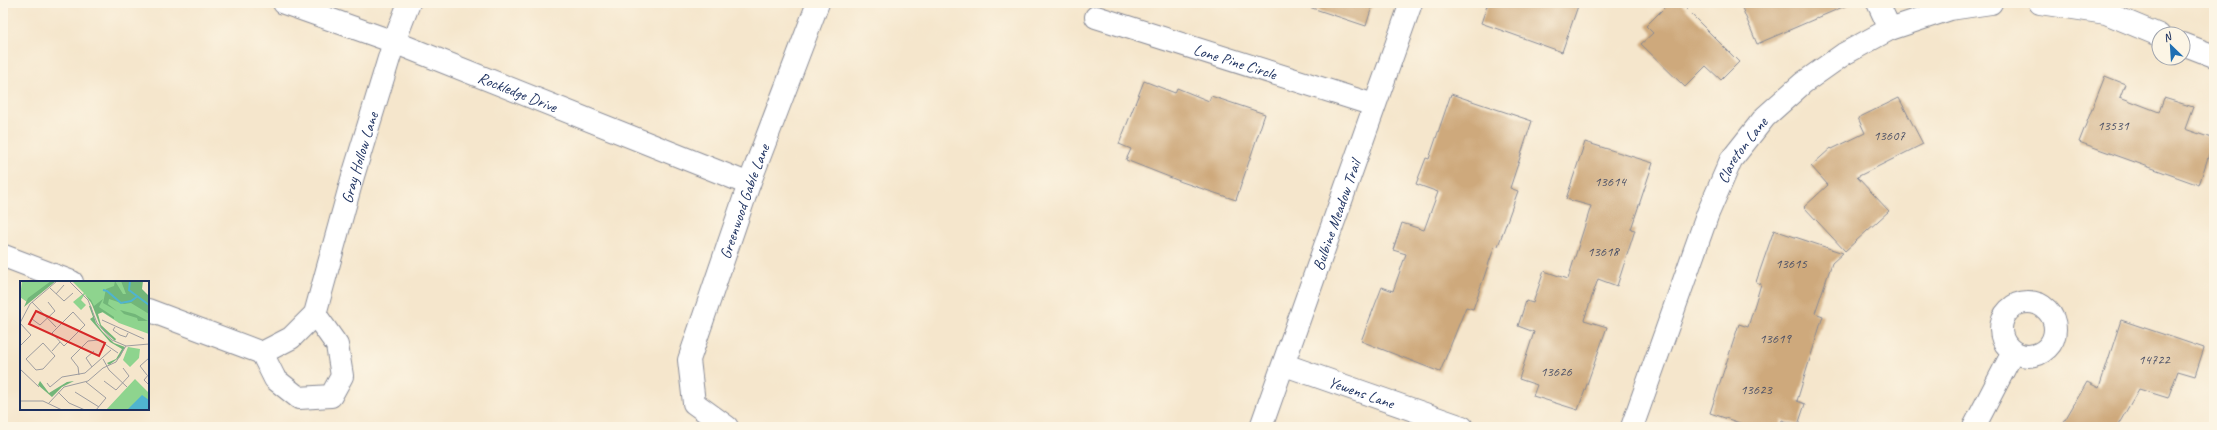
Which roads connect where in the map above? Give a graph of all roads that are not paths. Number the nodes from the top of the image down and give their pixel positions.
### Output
1 (284, 3) edge
2 (409, 3) edge
3 (818, 3) edge
4 (1411, 3) edge
5 (1878, 3) edge
6 (1991, 3) edge
7 (2040, 3) edge
8 (1096, 17) dead end
9 (1890, 29) junction
10 (2151, 32) edge
11 (394, 42) junction
12 (2191, 47) edge
13 (2214, 56) edge
14 (1374, 105) junction
15 (750, 184) junction
16 (4, 256) edge
17 (69, 281) edge
18 (149, 310) edge
19 (314, 314) junction
20 (2013, 352) dead end
21 (262, 353) junction
22 (1285, 365) junction
23 (727, 427) edge
24 (1261, 427) edge
25 (1462, 427) edge
26 (1632, 427) edge
27 (1974, 427) edge

1 - 11 street, Rockledge Drive
2 - 11 street, Gray Hollow Lane
3 - 15 street, Greenwood Gable Lane
4 - 14 street, Bulbine Meadow Trail
5 - 9 street
6 - 9 street, Clareton Lane
7 - 10 street
8 - 14 street, Lone Pine Circle
9 - 26 street, Clareton Lane
11 - 15 street, Rockledge Drive
11 - 19 street, Gray Hollow Lane
12 - 13 street
14 - 22 street, Bulbine Meadow Trail
15 - 23 street, Greenwood Gable Lane
16 - 17 street
18 - 21 street
19 - 21 street, Gray Hollow Lane
19 - 21 street
20 - 27 street
22 - 24 street, Bulbine Meadow Trail
22 - 25 street, Yewens Lane

